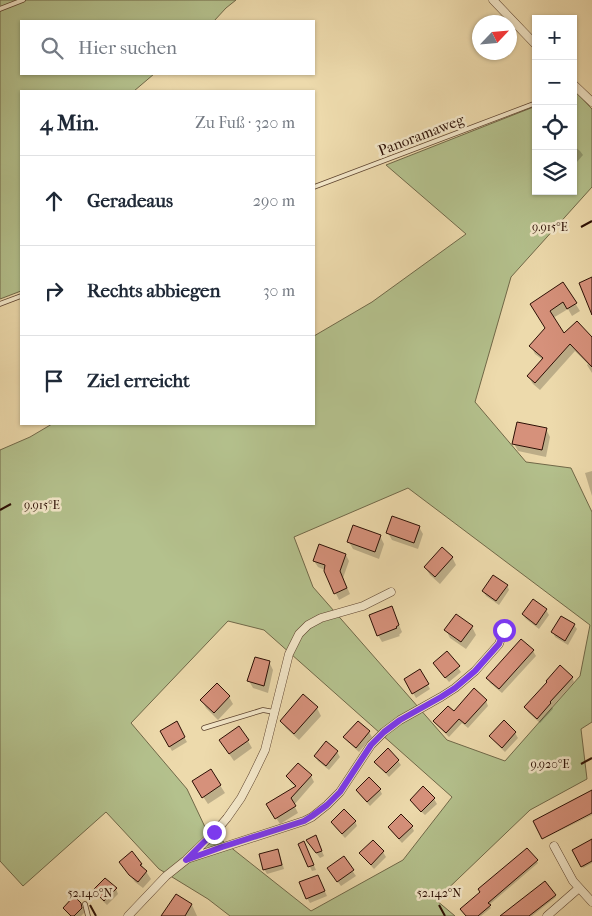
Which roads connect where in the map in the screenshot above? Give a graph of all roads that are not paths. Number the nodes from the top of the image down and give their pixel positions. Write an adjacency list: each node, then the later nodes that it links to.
1 (23, 0): 3 (lane)
2 (493, 0): 4 (street)
3 (0, 9)
4 (532, 41)
5 (577, 88): 6 (street)
6 (592, 102)
7 (532, 104): 8 (lane, Panoramaweg)
8 (315, 187)
9 (20, 296): 10 (lane)
10 (0, 304)
11 (391, 592): 13 (street)
12 (504, 630): 16 (street)
13 (274, 712): 14 (lane); 16 (street)
14 (204, 728)
15 (554, 846): 17 (street)
16 (186, 860): 21 (street)
17 (579, 888): 18 (street); 22 (street)
18 (592, 902)
19 (85, 904): 20 (lane)
20 (88, 916)
21 (128, 916)
22 (547, 916)

